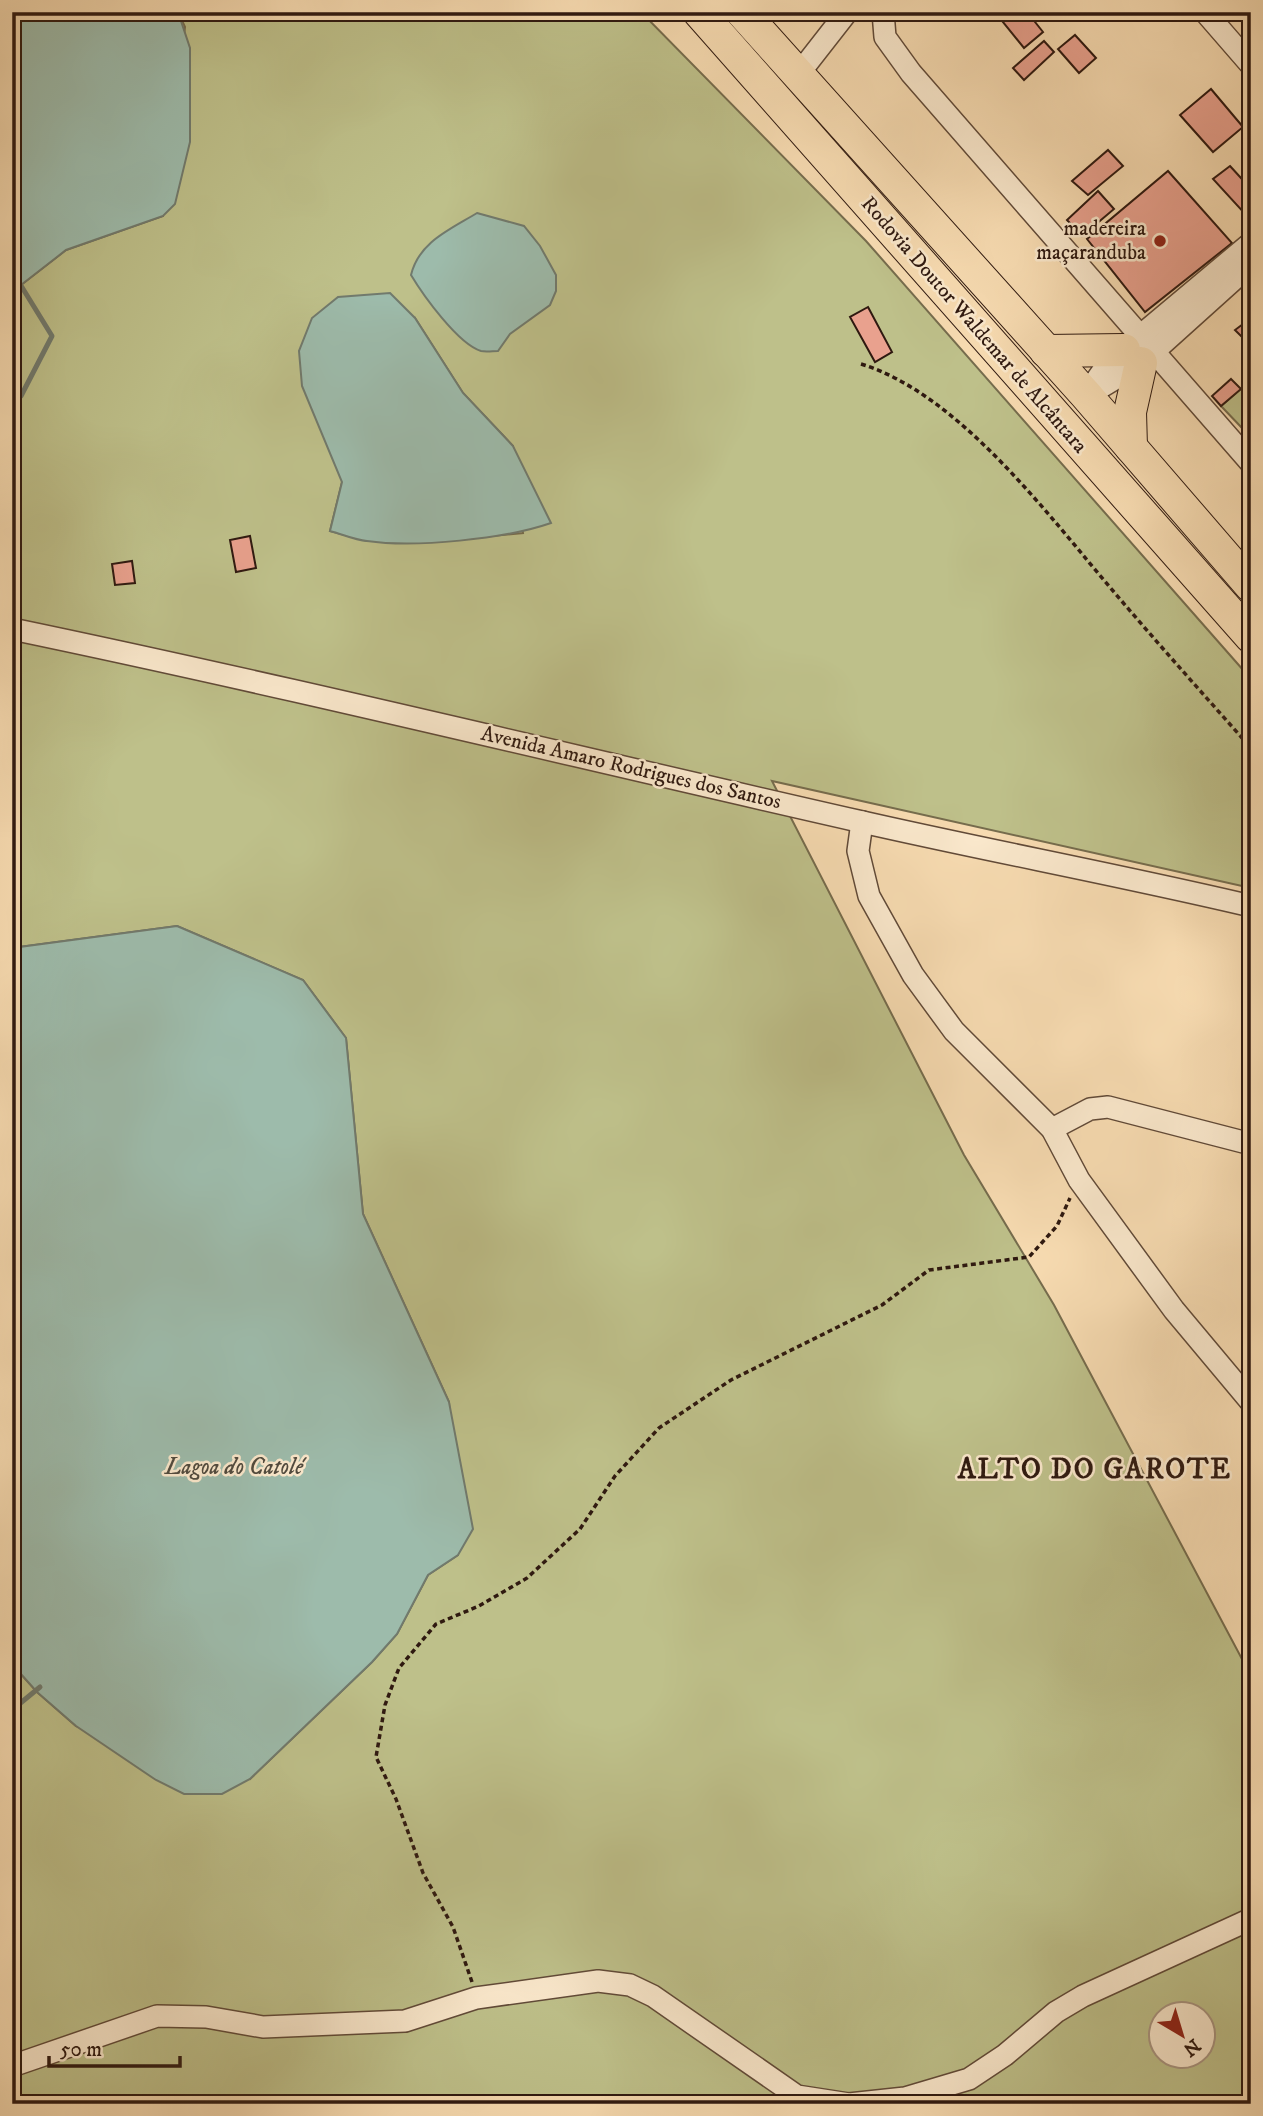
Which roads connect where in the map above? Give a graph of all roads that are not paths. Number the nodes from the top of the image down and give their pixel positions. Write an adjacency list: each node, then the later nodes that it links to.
1 (699, 12): 17 (highway, Rodovia Doutor Waldemar de Alcântara)
2 (743, 12): 7 (highway, Rodovia Doutor Waldemar de Alcântara)
3 (846, 12): 7 (street)
4 (883, 12): 11 (street)
5 (1205, 12): 6 (street)
6 (1251, 65)
7 (797, 76): 10 (highway, Rodovia Doutor Waldemar de Alcântara)
8 (1251, 243): 11 (street)
9 (1251, 264): 11 (street)
10 (1046, 351): 11 (highway); 12 (highway, Rodovia Doutor Waldemar de Alcântara)
11 (1139, 351): 12 (street); 13 (highway); 14 (street)
12 (1086, 396): 13 (highway, Rodovia Doutor Waldemar de Alcântara)
13 (1131, 447): 15 (highway, Rodovia Doutor Waldemar de Alcântara)
14 (1251, 463)
15 (1251, 586)
16 (12, 629): 18 (street, Avenida Amaro Rodrigues dos Santos)
17 (1251, 637)
18 (862, 822): 19 (street, Avenida Amaro Rodrigues dos Santos); 20 (street)
19 (1251, 905)
20 (1052, 1129): 21 (street); 22 (street)
21 (1251, 1144)
22 (1251, 1402)
23 (1251, 1919): 24 (street)
24 (12, 2066)

